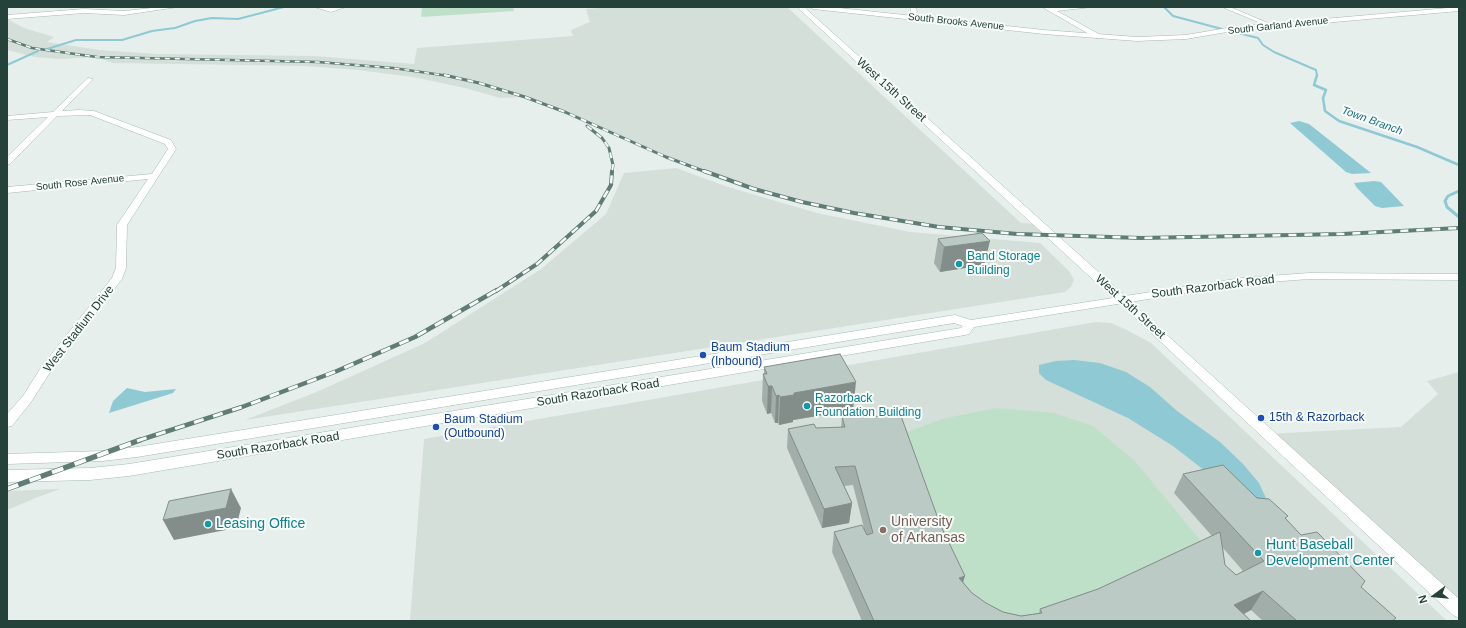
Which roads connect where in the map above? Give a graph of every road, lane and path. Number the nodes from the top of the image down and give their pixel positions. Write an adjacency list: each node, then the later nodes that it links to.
1 (166, 7): 13 (street)
2 (175, 7): 14 (street)
3 (318, 7): 4 (street)
4 (343, 7)
5 (800, 7): 25 (main road, West 15th Street)
6 (813, 7): 15 (main road, South Brooks Avenue)
7 (913, 7): 15 (street)
8 (1045, 7): 12 (street)
9 (1089, 7): 12 (street)
10 (1225, 7): 16 (street)
11 (1459, 9): 16 (main road, South Garland Avenue)
12 (1051, 10): 17 (street)
13 (7, 12)
14 (7, 16)
15 (910, 17): 17 (main road, South Brooks Avenue)
16 (1272, 26): 17 (main road, South Garland Avenue)
17 (1098, 37)
18 (90, 80): 19 (street)
19 (56, 114): 20 (street); 21 (street); 22 (street, West Stadium Drive)
20 (7, 118)
21 (7, 162)
22 (154, 176): 23 (street, South Rose Avenue); 27 (street, West Stadium Drive)
23 (7, 190)
24 (1459, 277): 25 (main road, South Razorback Road)
25 (1122, 300): 26 (main road, South Razorback Road); 30 (main road, West 15th Street)
26 (970, 324): 28 (main road, South Razorback Road); 29 (main road, South Razorback Road)
27 (7, 424)
28 (7, 459)
29 (7, 476)
30 (1459, 610)

